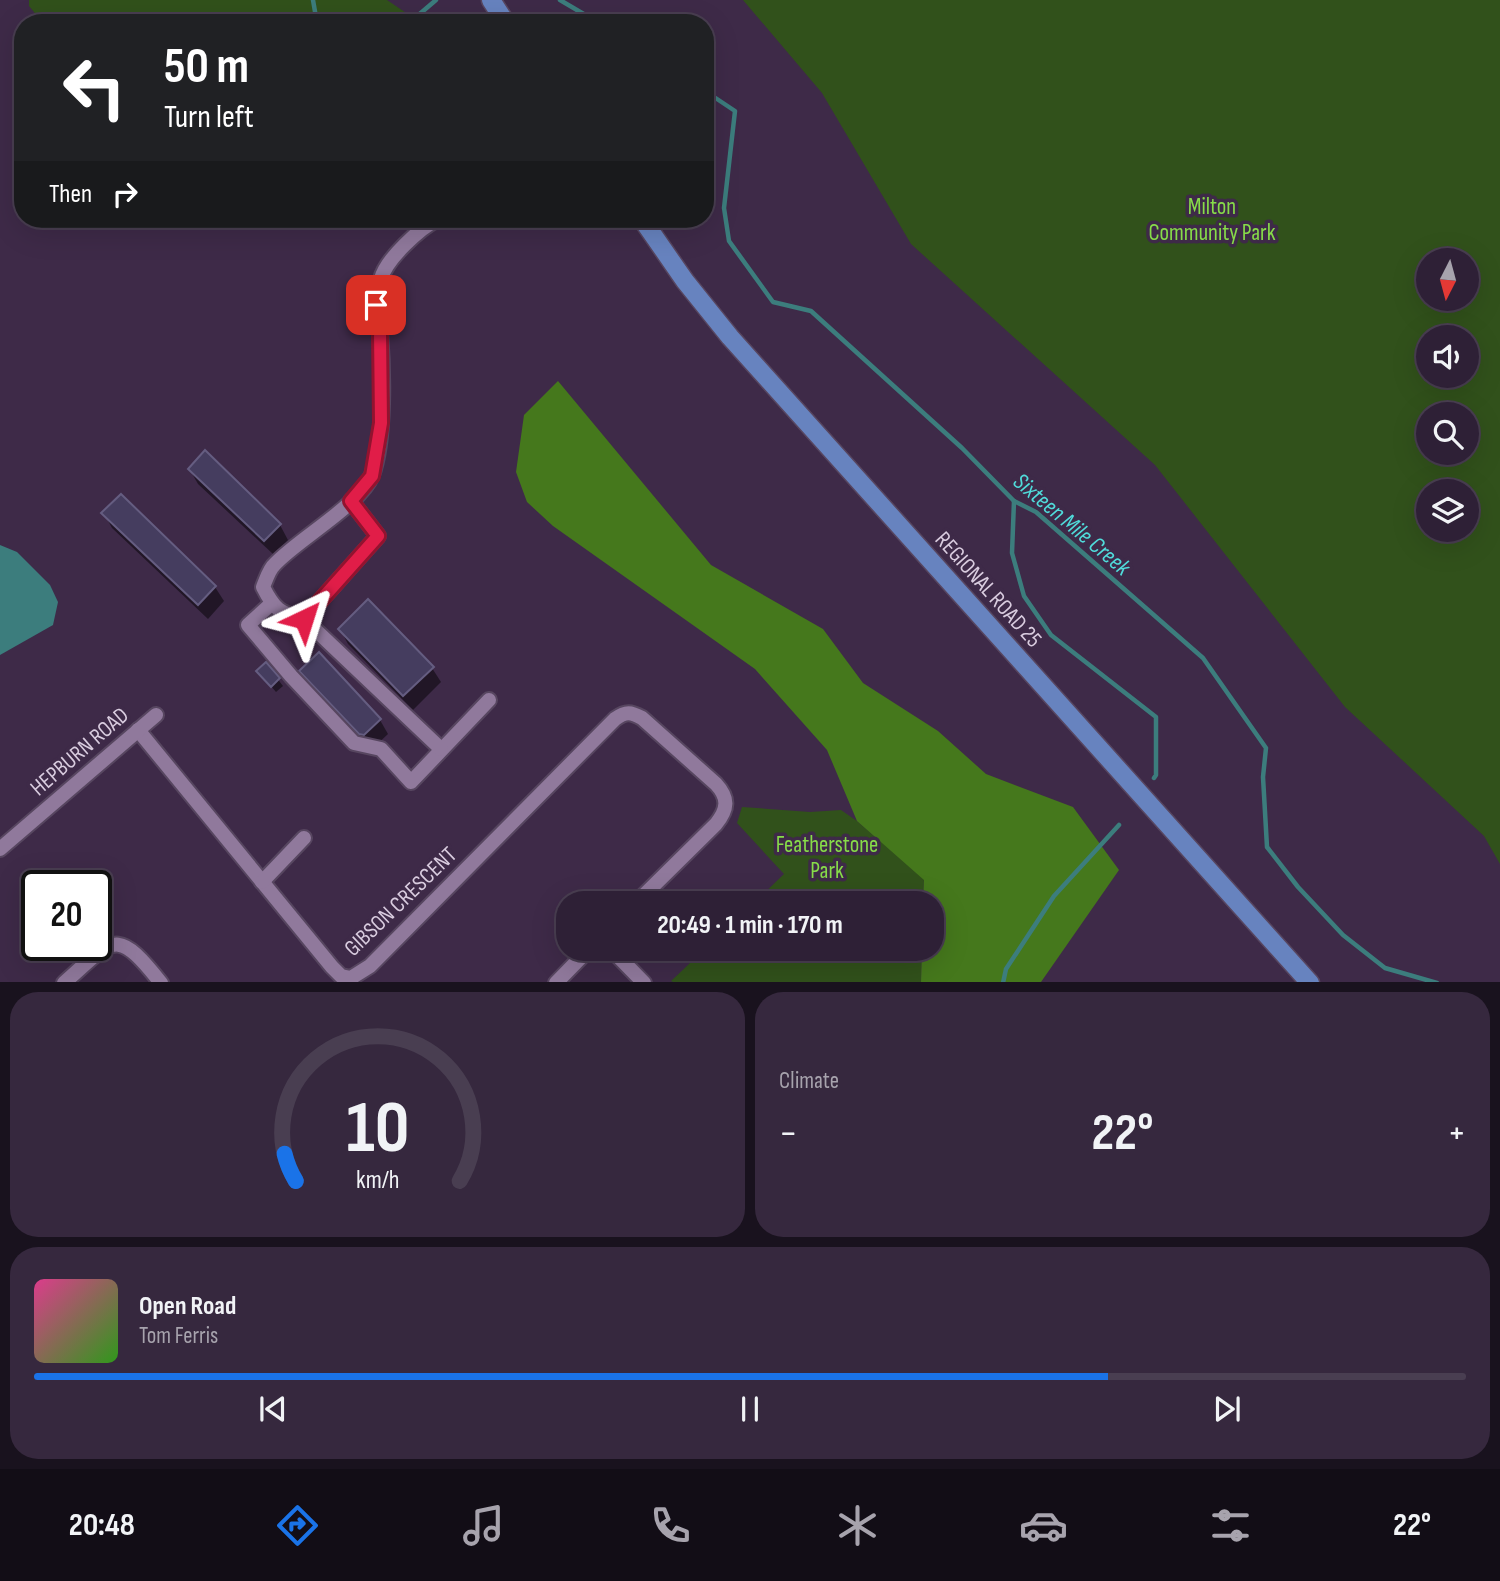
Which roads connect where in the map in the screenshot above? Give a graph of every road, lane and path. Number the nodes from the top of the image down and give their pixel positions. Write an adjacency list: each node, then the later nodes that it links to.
1 (424, 228): 3 (street)
2 (648, 228): 20 (main road, REGIONAL ROAD 25)
3 (351, 501): 4 (street); 5 (street)
4 (271, 604): 5 (street); 9 (street)
5 (304, 619): 9 (street)
6 (489, 700): 9 (street)
7 (156, 715): 8 (street, HEPBURN ROAD)
8 (138, 730): 11 (street, HEPBURN ROAD); 12 (street, GIBSON CRESCENT)
9 (441, 749)
10 (304, 838): 12 (street)
11 (0, 849)
12 (262, 882): 13 (street, GIBSON CRESCENT)
13 (648, 891)
14 (577, 961): 18 (street)
15 (623, 961): 19 (street)
16 (64, 982): 17 (street)
17 (161, 982)
18 (556, 982)
19 (644, 982)
20 (1310, 982)

